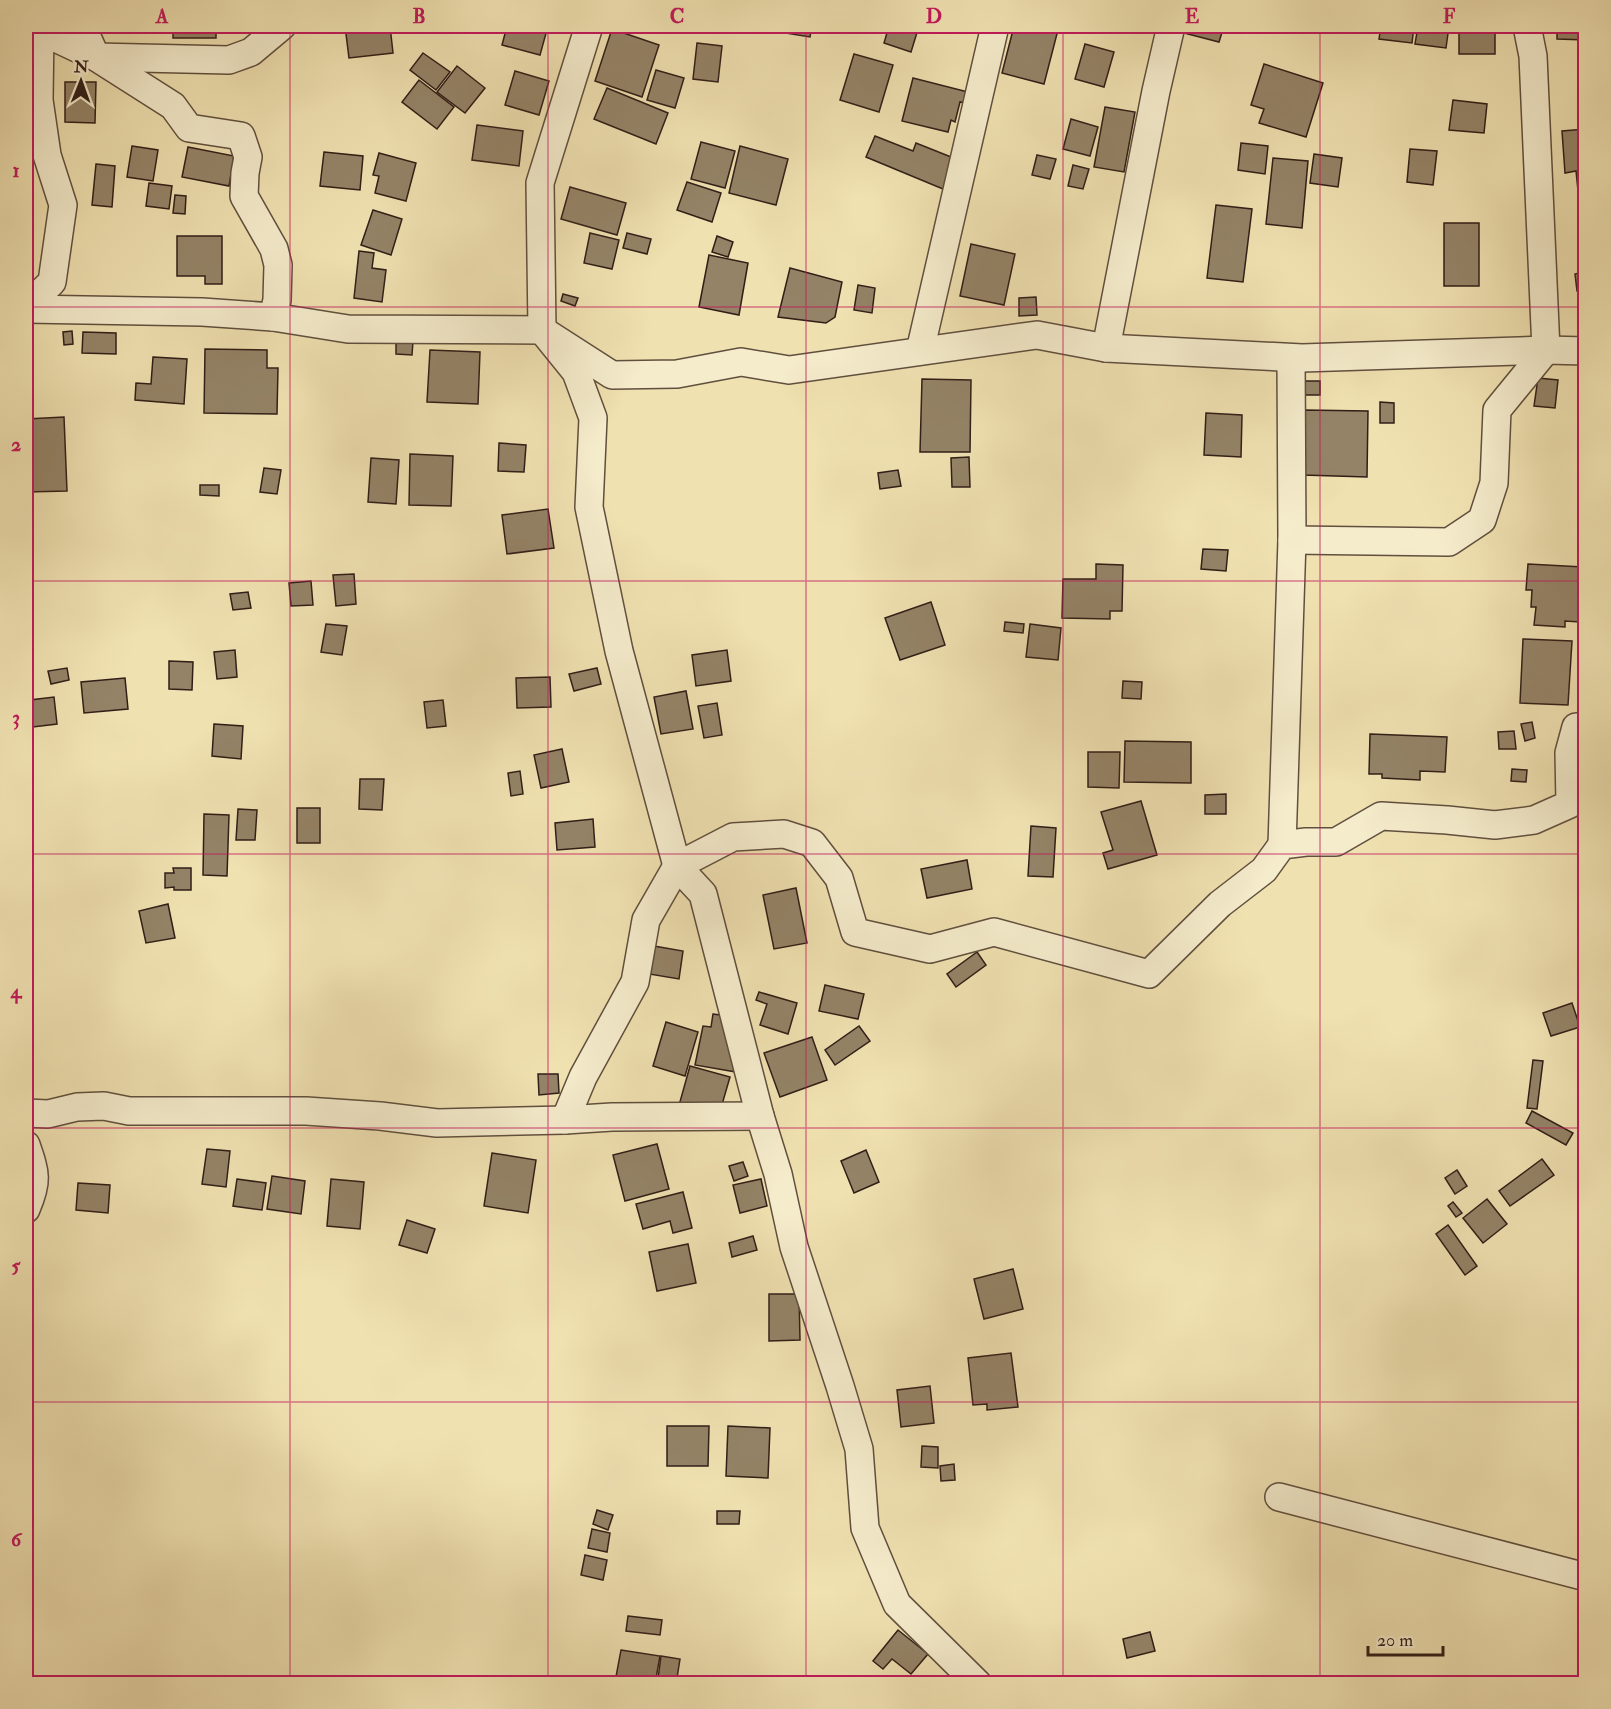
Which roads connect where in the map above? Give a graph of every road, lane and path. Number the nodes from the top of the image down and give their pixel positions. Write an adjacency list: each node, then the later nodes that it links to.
1 (82, 26): 8 (street)
2 (282, 26): 8 (street)
3 (589, 26): 11 (street)
4 (995, 26): 14 (street)
5 (1171, 26): 12 (street)
6 (1527, 26): 13 (street)
7 (35, 28): 8 (street); 9 (street)
8 (96, 57): 10 (street)
9 (26, 308): 10 (street)
10 (273, 317): 11 (street)
11 (542, 330): 14 (street); 20 (street)
12 (1106, 348): 14 (street); 16 (street)
13 (1546, 350): 15 (street); 16 (street); 17 (street)
14 (920, 351)
15 (1586, 351)
16 (1291, 358): 17 (street)
17 (1292, 540): 19 (street)
18 (1586, 727): 19 (street)
19 (1282, 845): 20 (street)
20 (677, 866): 22 (street); 23 (street)
21 (26, 1113): 23 (street)
22 (760, 1116): 23 (street); 28 (street)
23 (565, 1120)
24 (26, 1145): 25 (street)
25 (26, 1209)
26 (1279, 1497): 27 (street)
27 (1586, 1577)
28 (978, 1683)

